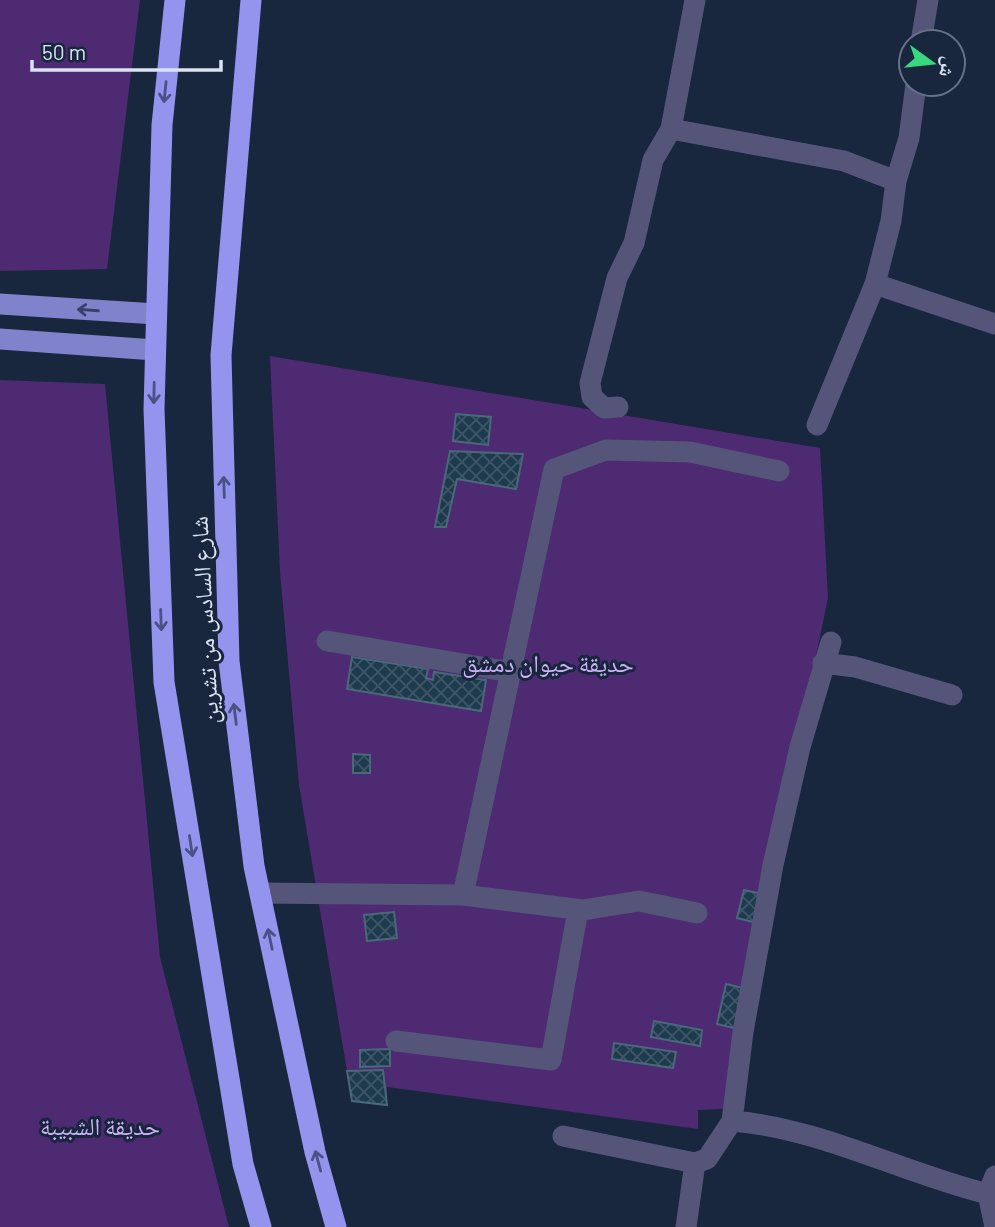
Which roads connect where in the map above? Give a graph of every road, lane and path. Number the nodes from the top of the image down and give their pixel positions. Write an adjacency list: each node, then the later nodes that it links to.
1 (175, 0): 11 (highway, شارع السادس من تشرين, one-way to 11)
2 (251, 0): 23 (highway, شارع السادس من تشرين, one-way to 2)
3 (695, 0): 7 (street)
4 (928, 0): 5 (street)
5 (923, 28)
6 (914, 98): 8 (street)
7 (671, 129): 8 (street); 15 (street)
8 (896, 181): 9 (street)
9 (875, 284): 12 (street); 16 (street)
10 (0, 304): 11 (main road, one-way to 10)
11 (156, 314): 14 (highway, شارع السادس من تشرين)
12 (995, 324)
13 (0, 339): 14 (main road)
14 (155, 350): 32 (highway, شارع السادس من تشرين, one-way to 32)
15 (618, 407)
16 (817, 425)
17 (779, 471): 21 (street)
18 (327, 641): 21 (street)
19 (831, 642): 20 (street)
20 (823, 663): 22 (street); 28 (street)
21 (511, 672): 24 (street)
22 (952, 695)
23 (260, 893): 24 (street); 33 (highway, شارع السادس من تشرين, one-way to 23)
24 (463, 895): 25 (street)
25 (578, 910): 26 (street); 27 (street)
26 (697, 913)
27 (396, 1041)
28 (732, 1121): 30 (street); 31 (street)
29 (563, 1136): 30 (street)
30 (695, 1163): 34 (street)
31 (992, 1185): 35 (street)
32 (261, 1227)
33 (336, 1227)
34 (686, 1227)
35 (995, 1227)

